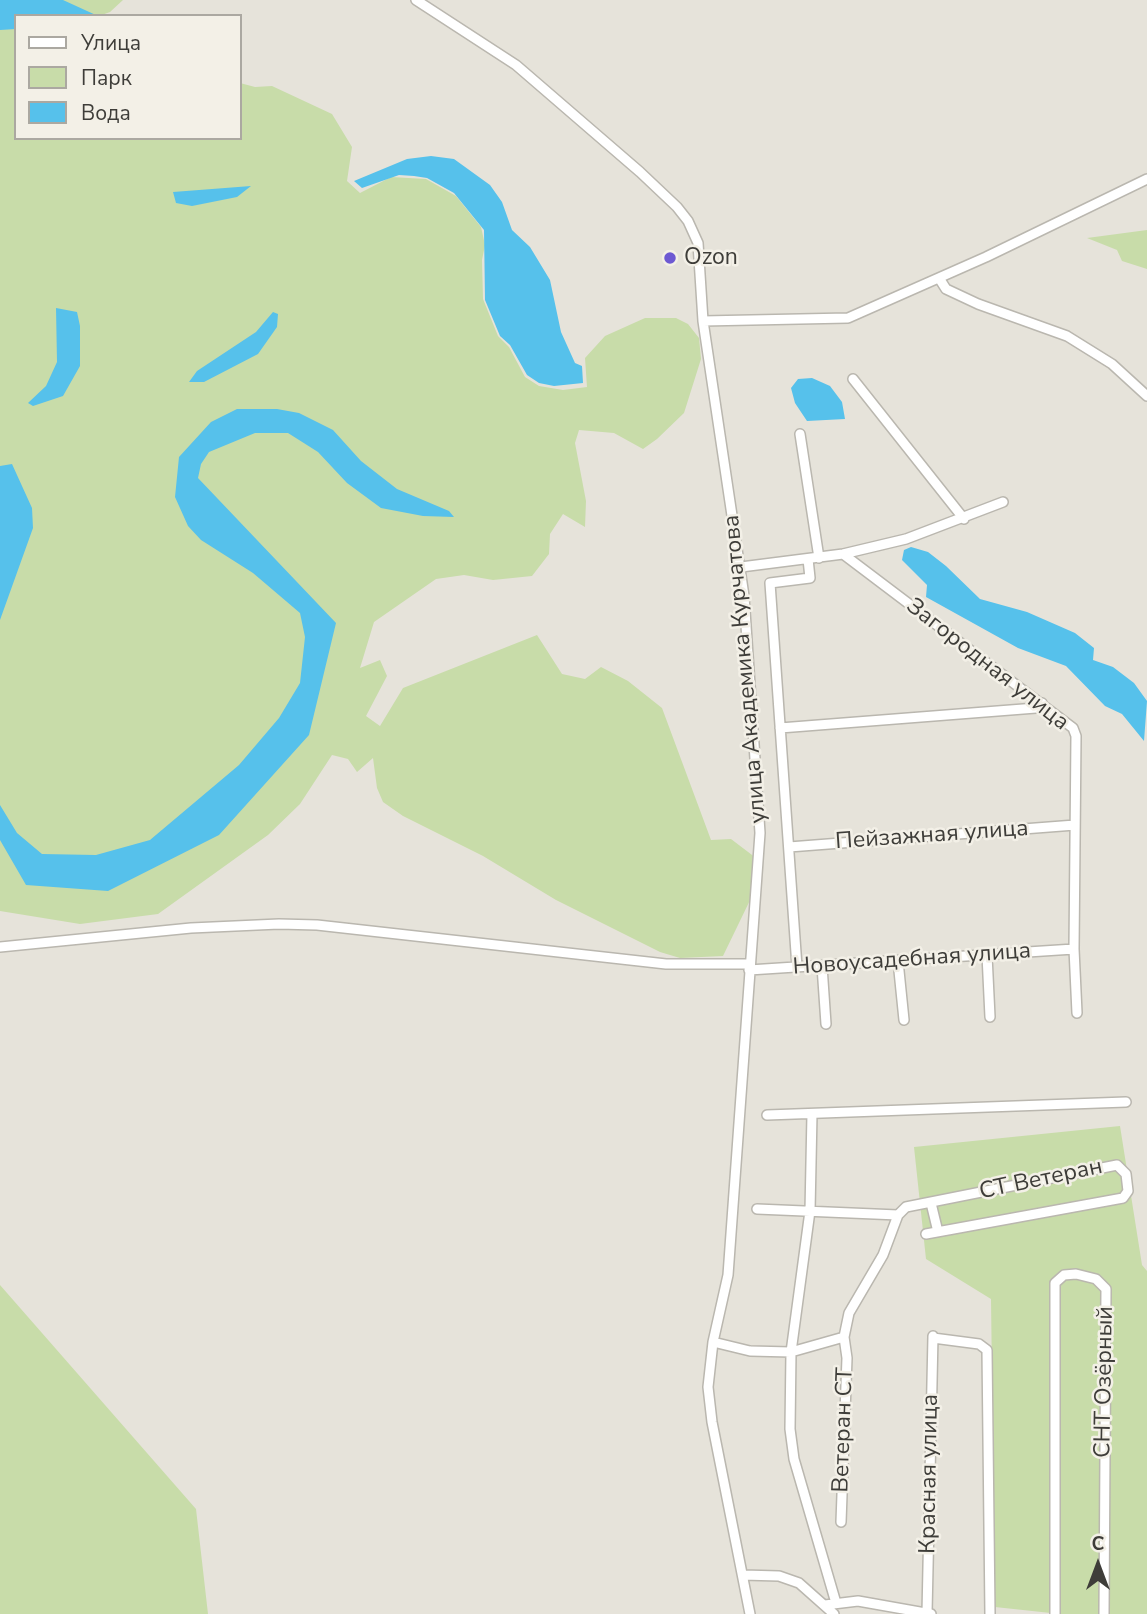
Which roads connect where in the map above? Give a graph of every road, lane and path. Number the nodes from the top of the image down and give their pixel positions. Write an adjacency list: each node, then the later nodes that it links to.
1 (416, 0): 4 (street, улица Академика Курчатова)
2 (1147, 179): 3 (street)
3 (939, 278): 4 (street); 6 (street)
4 (703, 321): 13 (street, улица Академика Курчатова)
5 (853, 379): 9 (street)
6 (1147, 396)
7 (800, 434): 11 (street)
8 (1003, 502): 9 (street)
9 (964, 519): 10 (street)
10 (843, 554): 11 (street); 14 (street, Загородная улица)
11 (819, 558): 12 (street)
12 (808, 559): 13 (street); 15 (street)
13 (741, 567): 23 (street, улица Академика Курчатова)
14 (1042, 703): 15 (street); 16 (street, Загородная улица)
15 (780, 728): 17 (street)
16 (1075, 825): 17 (street, Пейзажная улица); 19 (street, Загородная улица)
17 (789, 847): 24 (street)
18 (0, 947): 23 (street, Новоусадебная улица)
19 (1074, 949): 20 (street, Новоусадебная улица); 25 (street, Загородная улица)
20 (987, 955): 21 (street, Новоусадебная улица); 26 (street)
21 (898, 961): 22 (street, Новоусадебная улица); 27 (street)
22 (822, 966): 24 (street, Новоусадебная улица); 28 (street)
23 (749, 967): 24 (street, Новоусадебная улица); 39 (street, улица Академика Курчатова)
24 (797, 967)
25 (1077, 1013)
26 (990, 1017)
27 (904, 1020)
28 (826, 1024)
29 (1126, 1102): 30 (street)
30 (812, 1114): 31 (street); 34 (street)
31 (767, 1115)
32 (931, 1203): 35 (street, СТ Ветеран); 36 (street); 36 (street, СТ Ветеран)
33 (757, 1209): 34 (street)
34 (810, 1212): 35 (street); 40 (street)
35 (898, 1215): 38 (street, Ветеран СТ)
36 (939, 1232): 37 (street, СТ Ветеран)
37 (926, 1234)
38 (844, 1337): 40 (street, Ветеран СТ); 41 (street, Ветеран СТ)
39 (713, 1342): 40 (street, Ветеран СТ); 42 (street, улица Академика Курчатова)
40 (791, 1352): 43 (street)
41 (841, 1522)
42 (743, 1576): 44 (street); 45 (street, улица Академика Курчатова)
43 (836, 1603): 44 (street); 47 (street)
44 (825, 1605): 46 (street)
45 (750, 1614)
46 (834, 1614)
47 (930, 1614): 48 (street, Красная улица)
48 (990, 1614)
49 (1055, 1614): 50 (street, СНТ Озёрный)
50 (1104, 1614)

